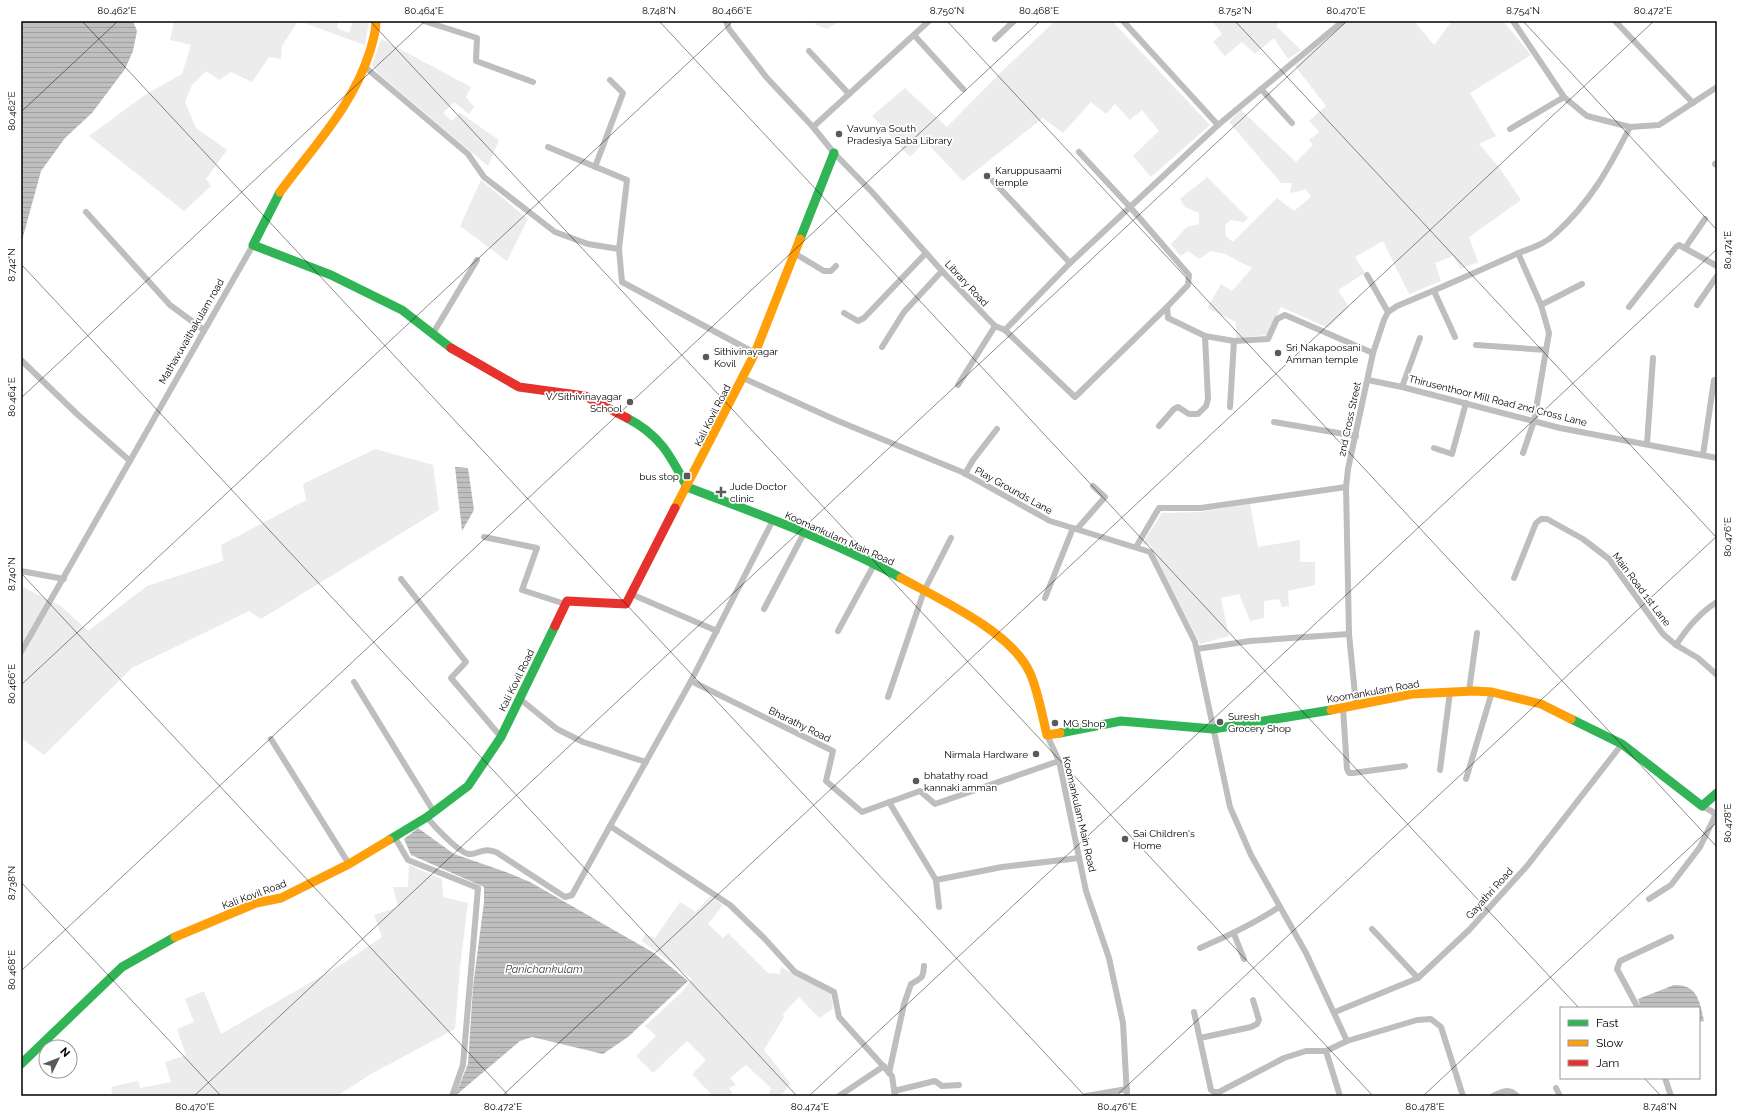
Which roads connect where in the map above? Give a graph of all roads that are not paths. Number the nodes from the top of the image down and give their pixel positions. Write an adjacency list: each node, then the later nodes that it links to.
1 (376, 21): 13 (street, Mathavuvaithakulam road)
2 (424, 21): 15 (street)
3 (726, 21): 24 (street, Library Road)
4 (929, 21): 10 (street)
5 (1014, 21): 11 (street)
6 (1123, 21): 23 (street)
7 (1343, 21): 18 (street)
8 (1513, 21): 20 (street)
9 (1615, 21): 21 (street)
10 (914, 35): 17 (street); 19 (street)
11 (995, 38)
12 (809, 51): 19 (street)
13 (365, 67): 35 (street, Mathavuvaithakulam road); 37 (street)
14 (610, 80): 30 (street)
15 (533, 82)
16 (1717, 88): 21 (street)
17 (964, 89)
18 (1261, 89): 22 (street); 23 (street)
19 (849, 94): 24 (street)
20 (1564, 97): 25 (street); 26 (street)
21 (1693, 103): 25 (street)
22 (1292, 123)
23 (1218, 125): 32 (street)
24 (814, 127): 29 (street, Library Road)
25 (1630, 127): 40 (street)
26 (1510, 129)
27 (548, 147): 30 (street)
28 (1079, 152): 32 (street)
29 (834, 153): 38 (street, Kali Kovil Road); 39 (street, Library Road)
30 (595, 167): 37 (street)
31 (993, 181): 42 (street)
32 (1130, 208): 42 (street); 52 (street)
33 (86, 212): 57 (street)
34 (1705, 219): 36 (street)
35 (253, 245): 57 (street, Mathavuvaithakulam road); 59 (street)
36 (1685, 248): 44 (street); 53 (street)
37 (619, 249): 67 (street)
38 (794, 253): 43 (street); 67 (street, Kali Kovil Road)
39 (926, 253): 45 (street, Library Road); 55 (street)
40 (1518, 253): 49 (street); 50 (street)
41 (477, 260): 59 (street)
42 (1070, 264): 58 (street)
43 (836, 266)
44 (1717, 266)
45 (942, 272): 56 (street, Library Road); 65 (street)
46 (1368, 275): 54 (street)
47 (1717, 276): 51 (street)
48 (1582, 284): 50 (street)
49 (1434, 291): 54 (street); 61 (street)
50 (1541, 305): 66 (street)
51 (1698, 305)
52 (1167, 307): 58 (street); 60 (street)
53 (1629, 307)
54 (1388, 312): 68 (street, 2nd Cross Street)
55 (844, 313)
56 (995, 326): 58 (street, Library Road); 74 (street)
57 (204, 330): 88 (street, Mathavuvaithakulam road)
58 (1005, 330)
59 (432, 335): 91 (street)
60 (1204, 336): 63 (street); 80 (street)
61 (1455, 337)
62 (1420, 338): 75 (street)
63 (1234, 341): 68 (street); 77 (street)
64 (1476, 345): 66 (street)
65 (882, 347)
66 (1546, 350): 78 (street)
67 (755, 353): 71 (street, Kali Kovil Road)
68 (1373, 353): 72 (street, 2nd Cross Street)
69 (1652, 358): 83 (street)
70 (21, 360): 88 (street)
71 (742, 378): 89 (street, Play Grounds Lane); 91 (street, Kali Kovil Road)
72 (1368, 380): 75 (street, Thirusenthoor Mill Road 2nd Cross Lane); 82 (street, 2nd Cross Street)
73 (1714, 380): 86 (street)
74 (958, 385)
75 (1402, 387): 76 (street, Thirusenthoor Mill Road 2nd Cross Lane)
76 (1466, 403): 78 (street, Thirusenthoor Mill Road 2nd Cross Lane); 84 (street)
77 (1230, 407)
78 (1534, 421): 83 (street, Thirusenthoor Mill Road 2nd Cross Lane); 85 (street)
79 (1274, 422): 82 (street)
80 (1159, 426)
81 (997, 429): 89 (street)
82 (1356, 436): 92 (street, 2nd Cross Street)
83 (1647, 444): 86 (street, Thirusenthoor Mill Road 2nd Cross Lane)
84 (1434, 448)
85 (1523, 453)
86 (1703, 455): 87 (street, Thirusenthoor Mill Road 2nd Cross Lane)
87 (1717, 458)
88 (130, 461): 102 (street, Mathavuvaithakulam road)
89 (965, 474): 94 (street, Play Grounds Lane)
90 (1093, 486): 94 (street)
91 (687, 487): 93 (street, Koomankulam Main Road); 105 (street, Kali Kovil Road)
92 (1346, 487): 98 (street); 113 (street, 2nd Cross Street)
93 (773, 520): 95 (street, Koomankulam Main Road); 110 (street)
94 (1075, 529): 98 (street, Play Grounds Lane); 106 (street)
95 (804, 533): 99 (street, Koomankulam Main Road); 109 (street)
96 (484, 537): 108 (street)
97 (951, 538): 104 (street)
98 (1136, 547): 115 (street, Play Grounds Lane)
99 (875, 563): 104 (street, Koomankulam Main Road); 111 (street)
100 (21, 570): 102 (street)
101 (1514, 578): 114 (street, Main Road 1st Lane)
102 (64, 579): 116 (street, Mathavuvaithakulam road)
103 (402, 579): 129 (street)
104 (924, 591): 123 (street); 128 (street, Koomankulam Main Road)
105 (631, 594): 108 (street, Kali Kovil Road); 110 (street)
106 (1044, 598)
107 (1717, 602): 114 (street)
108 (565, 604): 124 (street, Kali Kovil Road)
109 (764, 609)
110 (717, 631): 118 (street)
111 (838, 631)
112 (1476, 633): 120 (street)
113 (1350, 634): 115 (street); 125 (street, 2nd Cross Street)
114 (1676, 645): 117 (street, Main Road 1st Lane)
115 (1196, 649): 127 (street, Play Grounds Lane)
116 (21, 652)
117 (1717, 675)
118 (692, 681): 133 (street); 138 (street, Bharathy Road)
119 (354, 682): 140 (street)
120 (1469, 691): 121 (street, Koomankulam Road); 122 (street, Koomankulam Road)
121 (1450, 692): 125 (street, Koomankulam Road); 135 (street)
122 (1492, 692): 131 (street, Koomankulam Road); 136 (street)
123 (888, 696)
124 (520, 699): 129 (street, Kali Kovil Road); 133 (street)
125 (1356, 705): 126 (street, Koomankulam Road)
126 (1343, 708): 127 (street, Koomankulam Road); 134 (street)
127 (1213, 729): 128 (street, Koomankulam Road); 148 (street, Play Grounds Lane)
128 (1047, 735): 132 (street, Koomankulam Main Road)
129 (500, 737): 140 (street, Kali Kovil Road)
130 (271, 739): 144 (street)
131 (1622, 744): 139 (street, Koomankulam Road); 155 (street, Gayathri Road)
132 (1059, 761): 138 (street, Bharathy Road); 143 (street, Koomankulam Main Road)
133 (646, 762): 141 (street)
134 (1405, 766)
135 (1440, 770)
136 (1466, 779)
137 (1717, 793): 139 (street)
138 (889, 802): 145 (street)
139 (1702, 806): 146 (street)
140 (431, 814): 141 (street); 142 (street, Kali Kovil Road)
141 (610, 826): 164 (street)
142 (394, 836): 144 (street, Kali Kovil Road); 171 (street)
143 (1079, 858): 145 (street); 169 (street, Koomankulam Main Road)
144 (349, 864): 163 (street, Kali Kovil Road)
145 (936, 880): 147 (street)
146 (1649, 900)
147 (939, 907)
148 (1279, 907): 150 (street); 159 (street, Play Grounds Lane)
149 (1372, 929): 155 (street)
150 (1234, 934): 152 (street); 153 (street)
151 (1671, 937): 157 (street)
152 (1200, 948)
153 (1244, 959)
154 (924, 966): 165 (street)
155 (1418, 978): 159 (street, Gayathri Road)
156 (1253, 1000): 160 (street)
157 (1637, 1007)
158 (1194, 1012): 160 (street)
159 (1335, 1012): 161 (street, Play Grounds Lane)
160 (1200, 1038): 162 (street)
161 (1347, 1041): 162 (street); 176 (street)
162 (1326, 1051): 175 (street)
163 (21, 1064)
164 (884, 1066): 165 (street); 172 (street)
165 (889, 1073): 170 (street)
166 (1665, 1079): 180 (street)
167 (958, 1085): 170 (street)
168 (1556, 1088): 179 (street)
169 (1126, 1089): 173 (street); 174 (street, Koomankulam Main Road)
170 (895, 1094)
171 (452, 1096)
172 (839, 1096)
173 (1086, 1096)
174 (1127, 1096)
175 (1340, 1096)
176 (1463, 1096)
177 (1492, 1096): 178 (street)
178 (1517, 1096)
179 (1560, 1096)
180 (1671, 1096)

